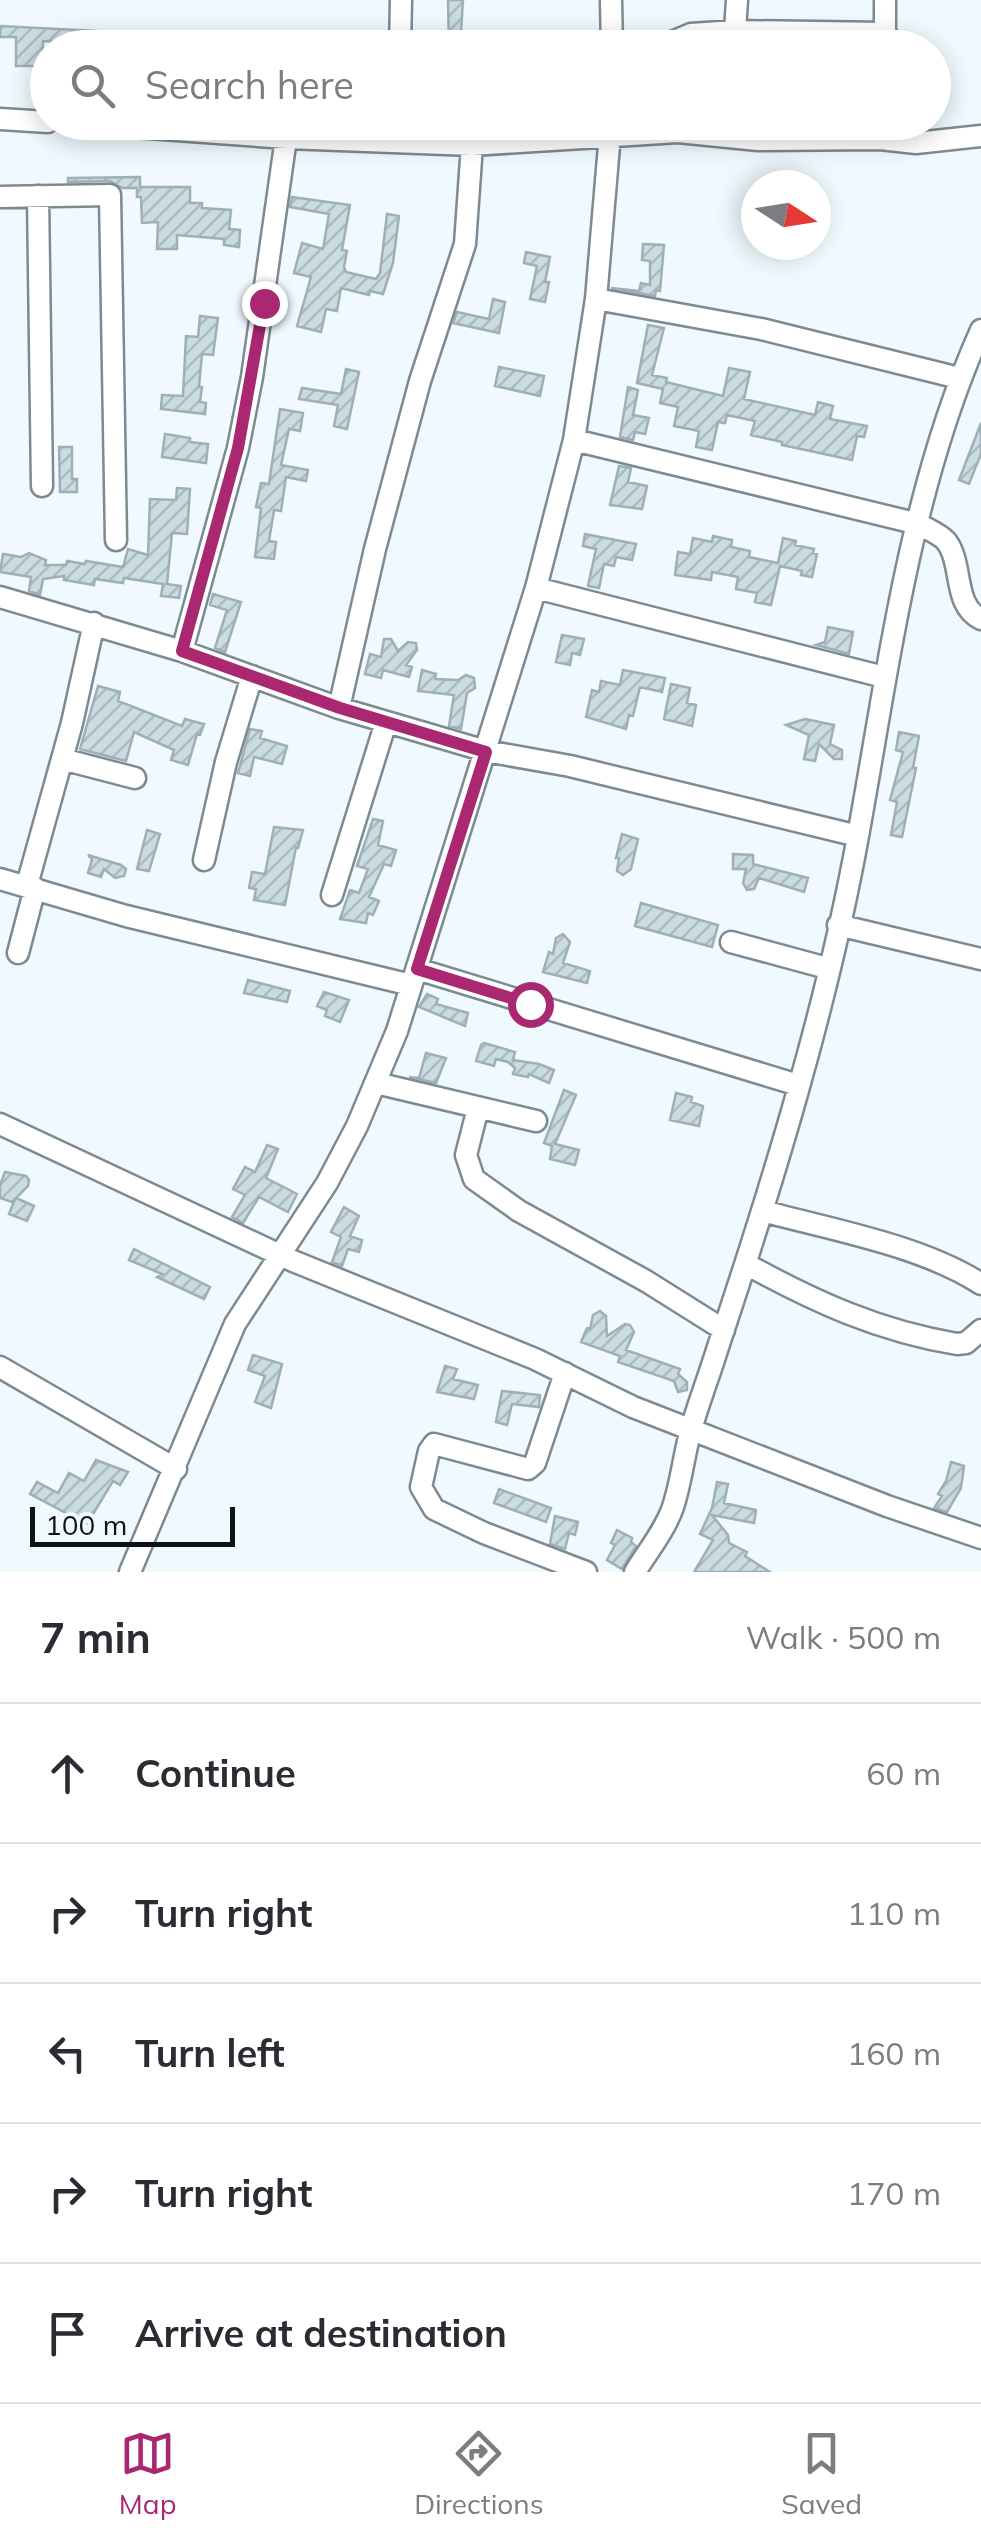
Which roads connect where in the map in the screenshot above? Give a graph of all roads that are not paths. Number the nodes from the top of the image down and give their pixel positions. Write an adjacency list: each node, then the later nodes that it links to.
1 (401, 0): 5 (street)
2 (612, 0): 6 (street)
3 (737, 0): 7 (street)
4 (885, 0): 8 (street)
5 (400, 30)
6 (612, 30)
7 (734, 30)
8 (886, 30)
9 (0, 119): 10 (street)
10 (30, 121)
11 (981, 136): 12 (street)
12 (951, 139)
13 (286, 140): 33 (street)
14 (441, 140): 19 (street)
15 (522, 140): 19 (street)
16 (610, 140): 22 (street)
17 (909, 140): 18 (street)
18 (938, 140)
19 (472, 145): 36 (street)
20 (38, 196): 21 (street); 26 (street); 28 (street)
21 (0, 197)
22 (596, 299): 24 (street); 25 (street)
23 (981, 330): 24 (street)
24 (959, 378): 27 (street)
25 (574, 440): 27 (street); 29 (street)
26 (42, 486)
27 (919, 524): 31 (street); 35 (street)
28 (116, 540)
29 (536, 588): 35 (street); 38 (street)
30 (0, 597): 32 (street)
31 (981, 620)
32 (94, 623): 33 (street); 39 (street)
33 (182, 651): 34 (street)
34 (252, 676): 36 (street); 42 (street)
35 (884, 677): 41 (street)
36 (340, 708): 37 (street)
37 (386, 722): 38 (street); 45 (street)
38 (486, 752): 41 (street); 51 (street)
39 (62, 759): 40 (street); 44 (street)
40 (135, 778)
41 (858, 836): 46 (street)
42 (204, 860)
43 (0, 879): 44 (street)
44 (31, 886): 48 (street); 51 (street)
45 (332, 895)
46 (838, 925): 49 (street); 50 (street)
47 (731, 942): 50 (street)
48 (18, 954)
49 (981, 960)
50 (827, 968): 53 (street)
51 (414, 977): 52 (street); 53 (street)
52 (376, 1083): 54 (street); 58 (street)
53 (798, 1086): 57 (street)
54 (478, 1108): 55 (street); 61 (street)
55 (536, 1121)
56 (0, 1124): 58 (street)
57 (762, 1211): 59 (street); 60 (street)
58 (281, 1255): 64 (street); 66 (street)
59 (746, 1264): 61 (street); 62 (street)
60 (981, 1284)
61 (724, 1330): 65 (street)
62 (981, 1330)
63 (0, 1368): 66 (street)
64 (565, 1374): 65 (street); 69 (street)
65 (692, 1427): 67 (street); 70 (street)
66 (176, 1469): 68 (street)
67 (981, 1538)
68 (130, 1572)
69 (586, 1572)
70 (635, 1572)

